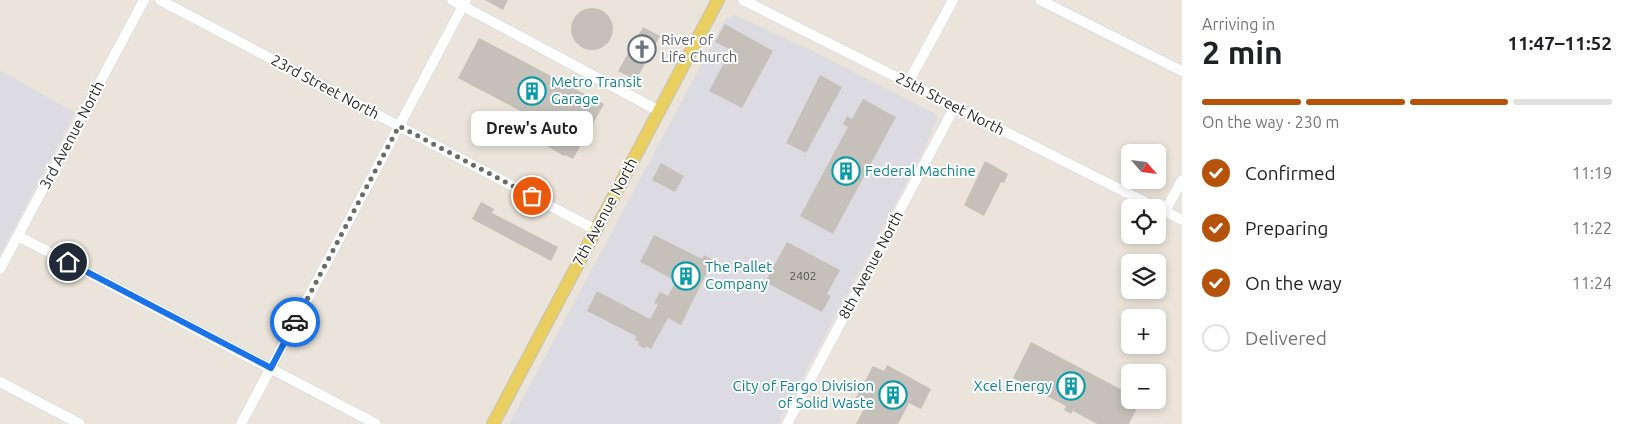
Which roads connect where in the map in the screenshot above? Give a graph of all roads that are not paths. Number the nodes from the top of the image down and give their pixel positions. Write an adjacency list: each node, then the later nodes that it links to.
1 (144, 0): 20 (street, 3rd Avenue North)
2 (160, 0): 13 (street, 23rd Street North)
3 (452, 0): 8 (street)
4 (718, 0): 12 (main road, 7th Avenue North)
5 (743, 0): 10 (street, 25th Street North)
6 (953, 0): 10 (street)
7 (1040, 0): 9 (street)
8 (465, 3): 12 (street); 13 (street)
9 (1182, 71)
10 (908, 83): 11 (street, 25th Street North)
11 (955, 106): 15 (street, 25th Street North); 28 (street, 8th Avenue North)
12 (659, 111): 19 (main road, 7th Avenue North)
13 (399, 126): 19 (street, 23rd Street North); 22 (street)
14 (1182, 180): 16 (street)
15 (1140, 199)
16 (1166, 201)
17 (1166, 212): 18 (street, 25th Street North)
18 (1182, 220)
19 (596, 230): 27 (main road, 7th Avenue North)
20 (18, 236): 21 (street, 3rd Avenue North); 22 (street)
21 (0, 269)
22 (271, 368): 25 (street); 26 (street)
23 (0, 382): 24 (street)
24 (80, 424)
25 (241, 424)
26 (376, 424)
27 (493, 424)
28 (787, 424)

